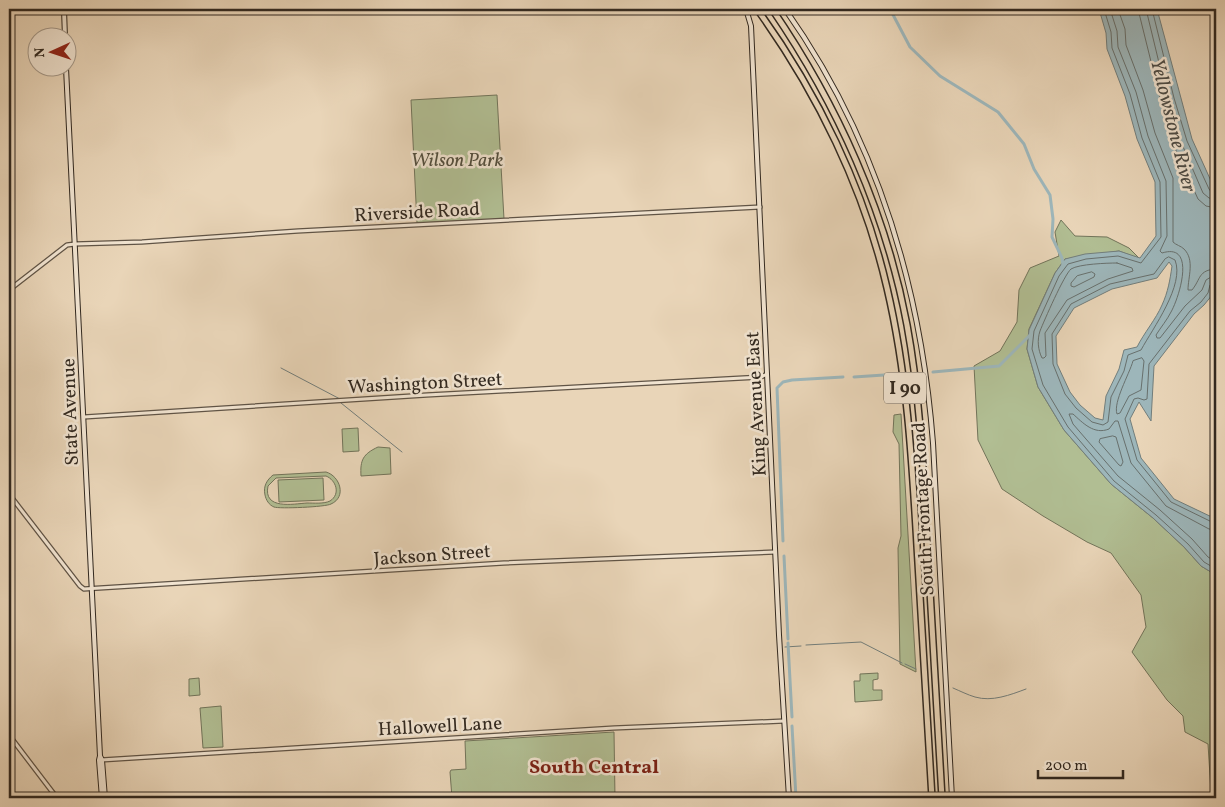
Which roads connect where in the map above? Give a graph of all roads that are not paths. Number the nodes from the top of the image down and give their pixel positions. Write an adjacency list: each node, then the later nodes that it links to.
1 (64, 9): 6 (main road)
2 (746, 9): 8 (main road, King Avenue East)
3 (757, 9): 22 (highway, I 90)
4 (772, 9): 23 (highway, I 90)
5 (785, 9): 24 (main road, South Frontage Road)
6 (65, 28)
7 (67, 78): 9 (main road, State Avenue)
8 (760, 207): 9 (street, Riverside Road); 11 (main road, King Avenue East)
9 (75, 244): 10 (street); 12 (main road, State Avenue)
10 (9, 290)
11 (767, 374): 12 (street, Washington Street); 14 (main road, King Avenue East)
12 (84, 417): 15 (main road, State Avenue)
13 (9, 494): 15 (street)
14 (775, 552): 15 (street, Jackson Street); 16 (main road, King Avenue East)
15 (91, 588): 18 (main road, State Avenue)
16 (784, 721): 18 (street, Hallowell Lane); 21 (main road, King Avenue East)
17 (9, 735): 19 (street)
18 (100, 759): 20 (main road, State Avenue)
19 (57, 798)
20 (104, 798)
21 (789, 798)
22 (932, 798)
23 (942, 798)
24 (952, 798)

